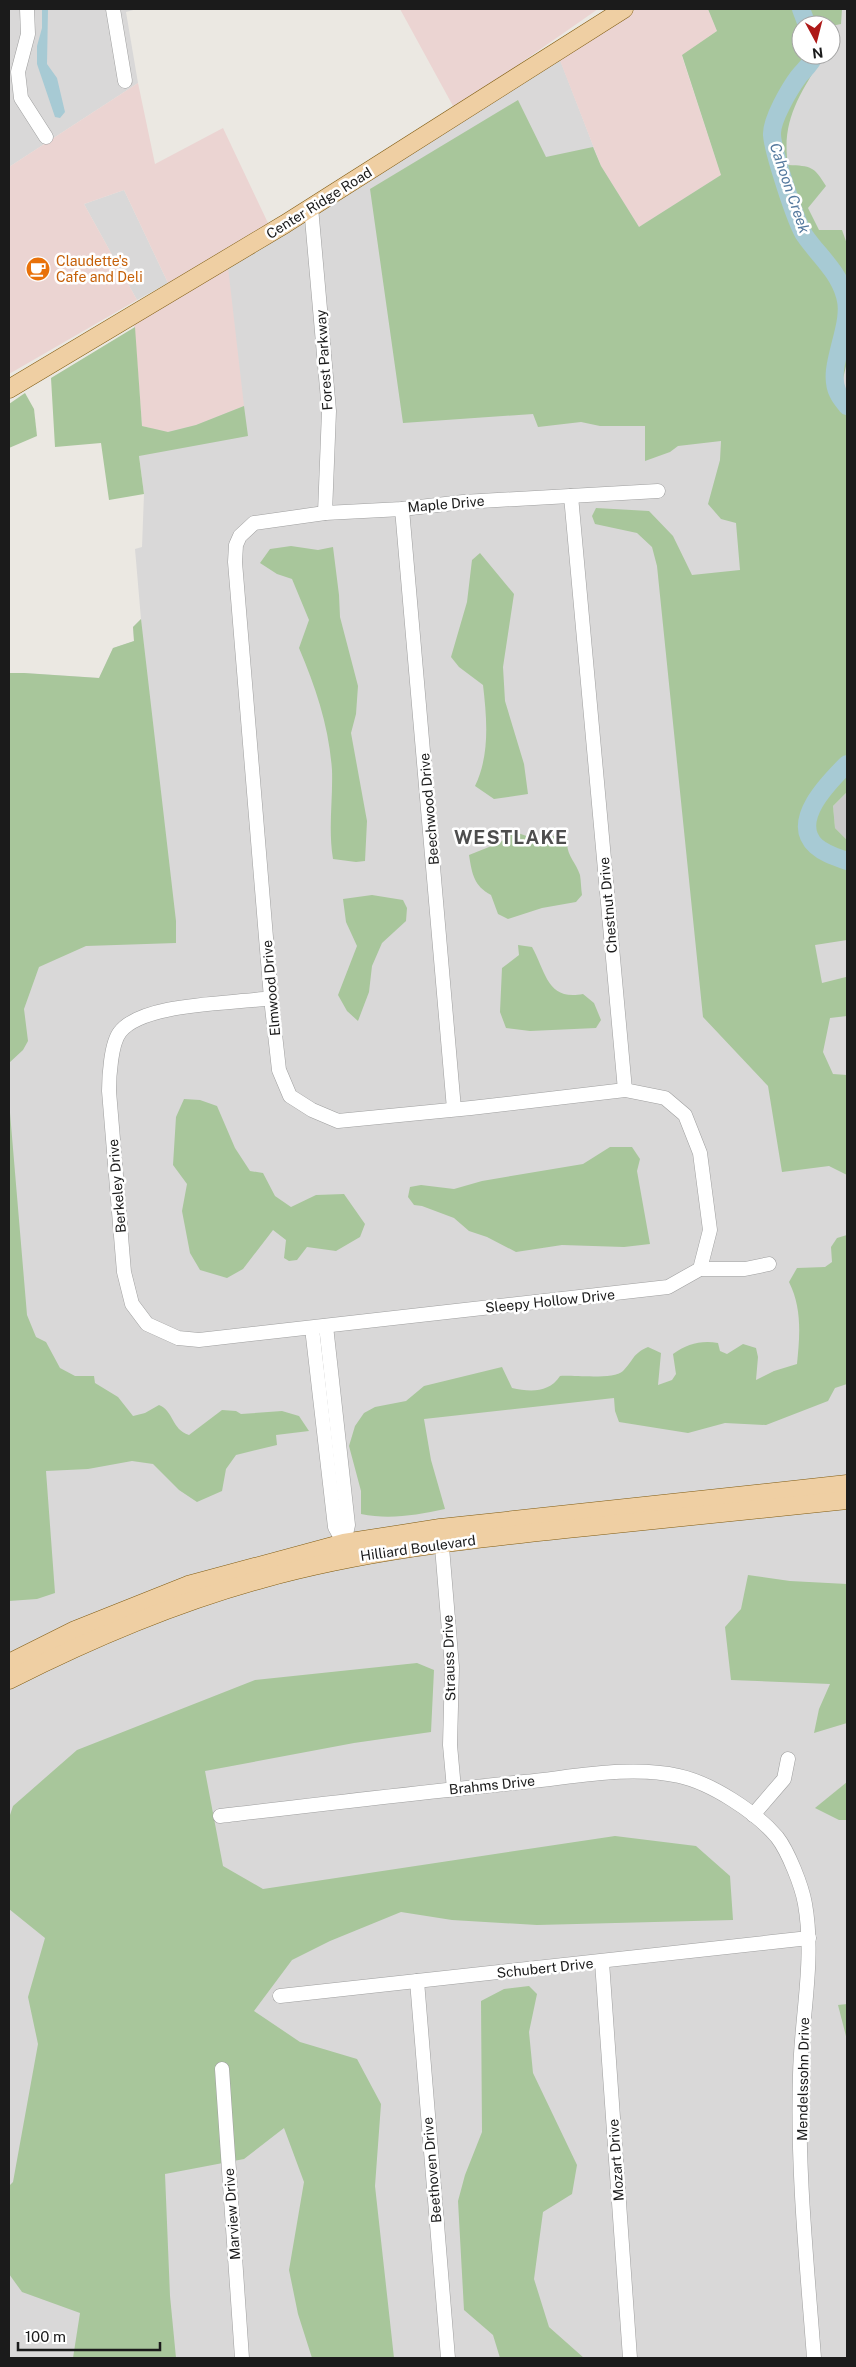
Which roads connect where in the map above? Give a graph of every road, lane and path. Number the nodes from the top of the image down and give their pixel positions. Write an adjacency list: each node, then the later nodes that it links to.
1 (27, 9): 5 (street)
2 (113, 9): 4 (street)
3 (624, 9): 6 (main road, Center Ridge Road)
4 (125, 81)
5 (46, 137)
6 (311, 207): 7 (main road, Center Ridge Road); 11 (street, Forest Parkway)
7 (9, 389)
8 (658, 491): 9 (street, Maple Drive)
9 (571, 496): 10 (street, Maple Drive); 14 (street, Chestnut Drive)
10 (402, 509): 11 (street, Maple Drive); 15 (street, Beechwood Drive)
11 (325, 513): 12 (street, Maple Drive)
12 (240, 536): 13 (street, Elmwood Drive)
13 (271, 998): 15 (street, Elmwood Drive); 18 (street, Berkeley Drive)
14 (625, 1090): 15 (street, Elmwood Drive); 17 (street)
15 (454, 1110)
16 (769, 1264): 17 (street, Sleepy Hollow Drive)
17 (700, 1269): 18 (street, Sleepy Hollow Drive)
18 (319, 1327): 22 (street)
19 (847, 1484): 21 (main road, Hilliard Boulevard)
20 (847, 1500): 21 (main road, Hilliard Boulevard)
21 (441, 1535): 22 (main road, Hilliard Boulevard); 26 (street, Strauss Drive)
22 (345, 1551): 23 (main road, Hilliard Boulevard); 24 (main road, Hilliard Boulevard)
23 (9, 1663)
24 (9, 1680)
25 (788, 1759): 27 (street)
26 (454, 1789): 27 (street, Brahms Drive); 28 (street, Brahms Drive)
27 (753, 1815): 29 (street, Mendelssohn Drive)
28 (220, 1816)
29 (809, 1938): 30 (street, Schubert Drive); 37 (street, Mendelssohn Drive)
30 (602, 1962): 31 (street, Schubert Drive); 36 (street, Mozart Drive)
31 (417, 1981): 32 (street, Schubert Drive); 35 (street, Beethoven Drive)
32 (280, 1996)
33 (222, 2069): 34 (street, Marview Drive)
34 (242, 2358)
35 (448, 2358)
36 (630, 2358)
37 (814, 2358)

